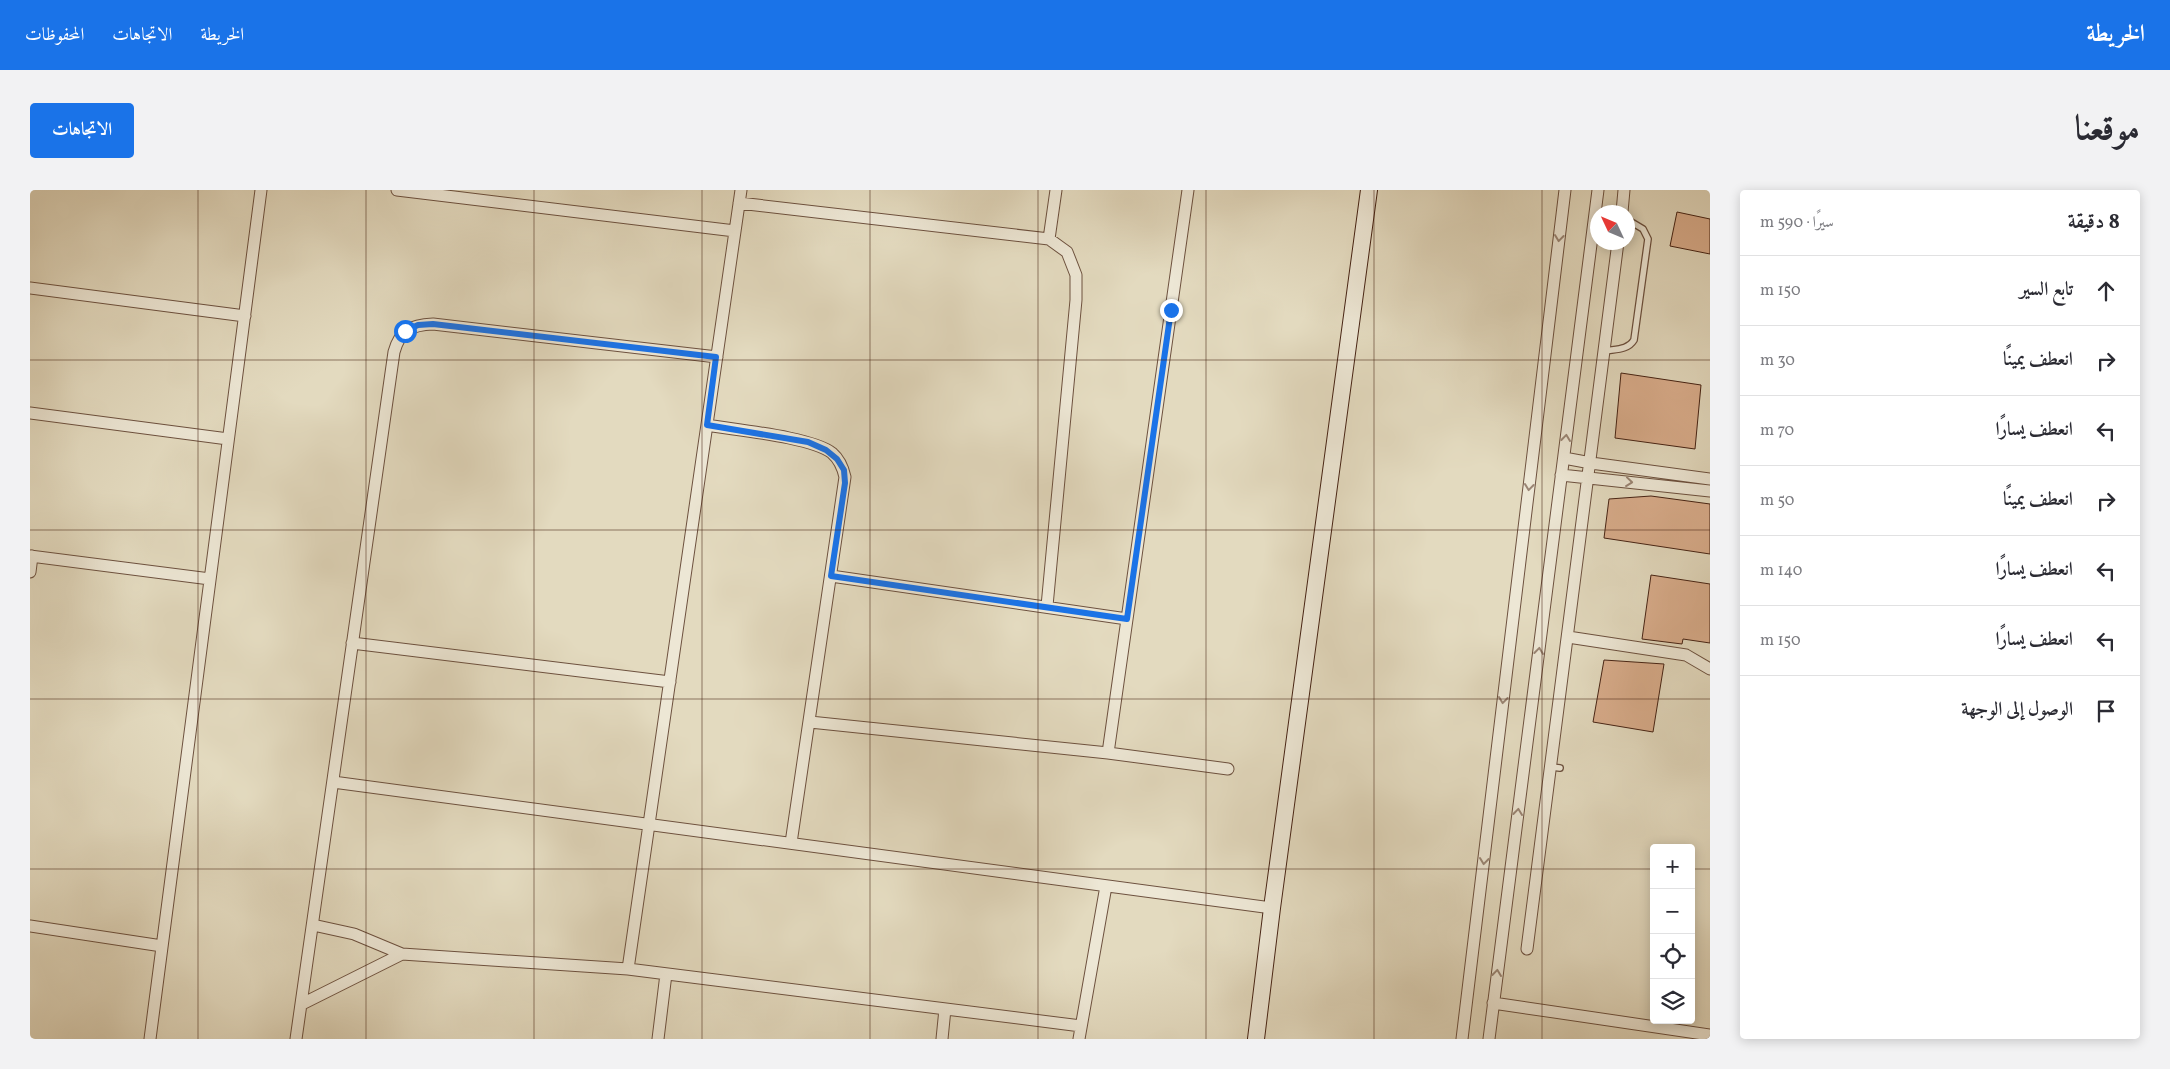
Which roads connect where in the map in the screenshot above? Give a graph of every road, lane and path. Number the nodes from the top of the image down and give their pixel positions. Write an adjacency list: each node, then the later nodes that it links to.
1 (261, 190): 17 (street)
2 (397, 190): 13 (street)
3 (741, 190): 10 (street)
4 (1056, 190): 14 (street)
5 (1188, 190): 34 (street)
6 (1368, 190): 46 (street)
7 (1565, 190): 65 (street, one-way to 65)
8 (1598, 190): 23 (street, one-way to 8)
9 (1624, 190): 11 (street)
10 (739, 203): 13 (street); 14 (street)
11 (1623, 205)
12 (1635, 224): 18 (lane)
13 (735, 230): 19 (street)
14 (1049, 239): 33 (street)
15 (1617, 250): 18 (street)
16 (30, 288): 17 (street)
17 (245, 316): 22 (street)
18 (1605, 351): 24 (street)
19 (716, 357): 21 (street); 36 (street)
20 (30, 413): 22 (street)
21 (707, 425): 31 (street); 38 (street)
22 (228, 439): 32 (street)
23 (1564, 458): 24 (street); 25 (street)
24 (1591, 464): 26 (street); 27 (street)
25 (1561, 474): 26 (street); 54 (street, one-way to 25)
26 (1589, 477): 28 (street, one-way to 28); 35 (street)
27 (1710, 479)
28 (1710, 491)
29 (31, 556): 30 (street); 32 (street)
30 (30, 572)
31 (831, 576): 33 (street); 39 (street)
32 (210, 579): 49 (street)
33 (1047, 606): 34 (street)
34 (1127, 619): 40 (street)
35 (1568, 637): 37 (street); 50 (street)
36 (352, 642): 38 (street); 42 (street)
37 (1710, 669)
38 (670, 682): 43 (street)
39 (810, 722): 40 (street); 44 (street)
40 (1108, 753): 41 (street)
41 (1228, 769)
42 (333, 782): 43 (street); 47 (street)
43 (649, 824): 44 (street); 52 (street)
44 (791, 843): 45 (street)
45 (1106, 886): 46 (street); 57 (street)
46 (1272, 908): 64 (street)
47 (313, 925): 51 (street); 55 (street)
48 (30, 926): 49 (street)
49 (162, 946): 59 (street)
50 (1527, 949)
51 (402, 954): 52 (street); 55 (street)
52 (628, 969): 53 (street)
53 (666, 974): 56 (street); 61 (street)
54 (1493, 1003): 58 (street); 66 (street)
55 (302, 1004): 60 (street)
56 (946, 1009): 57 (street); 62 (street)
57 (1081, 1026): 63 (street)
58 (1710, 1035)
59 (150, 1039)
60 (296, 1039)
61 (658, 1039)
62 (942, 1039)
63 (1079, 1039)
64 (1256, 1039)
65 (1462, 1039)
66 (1489, 1039)

